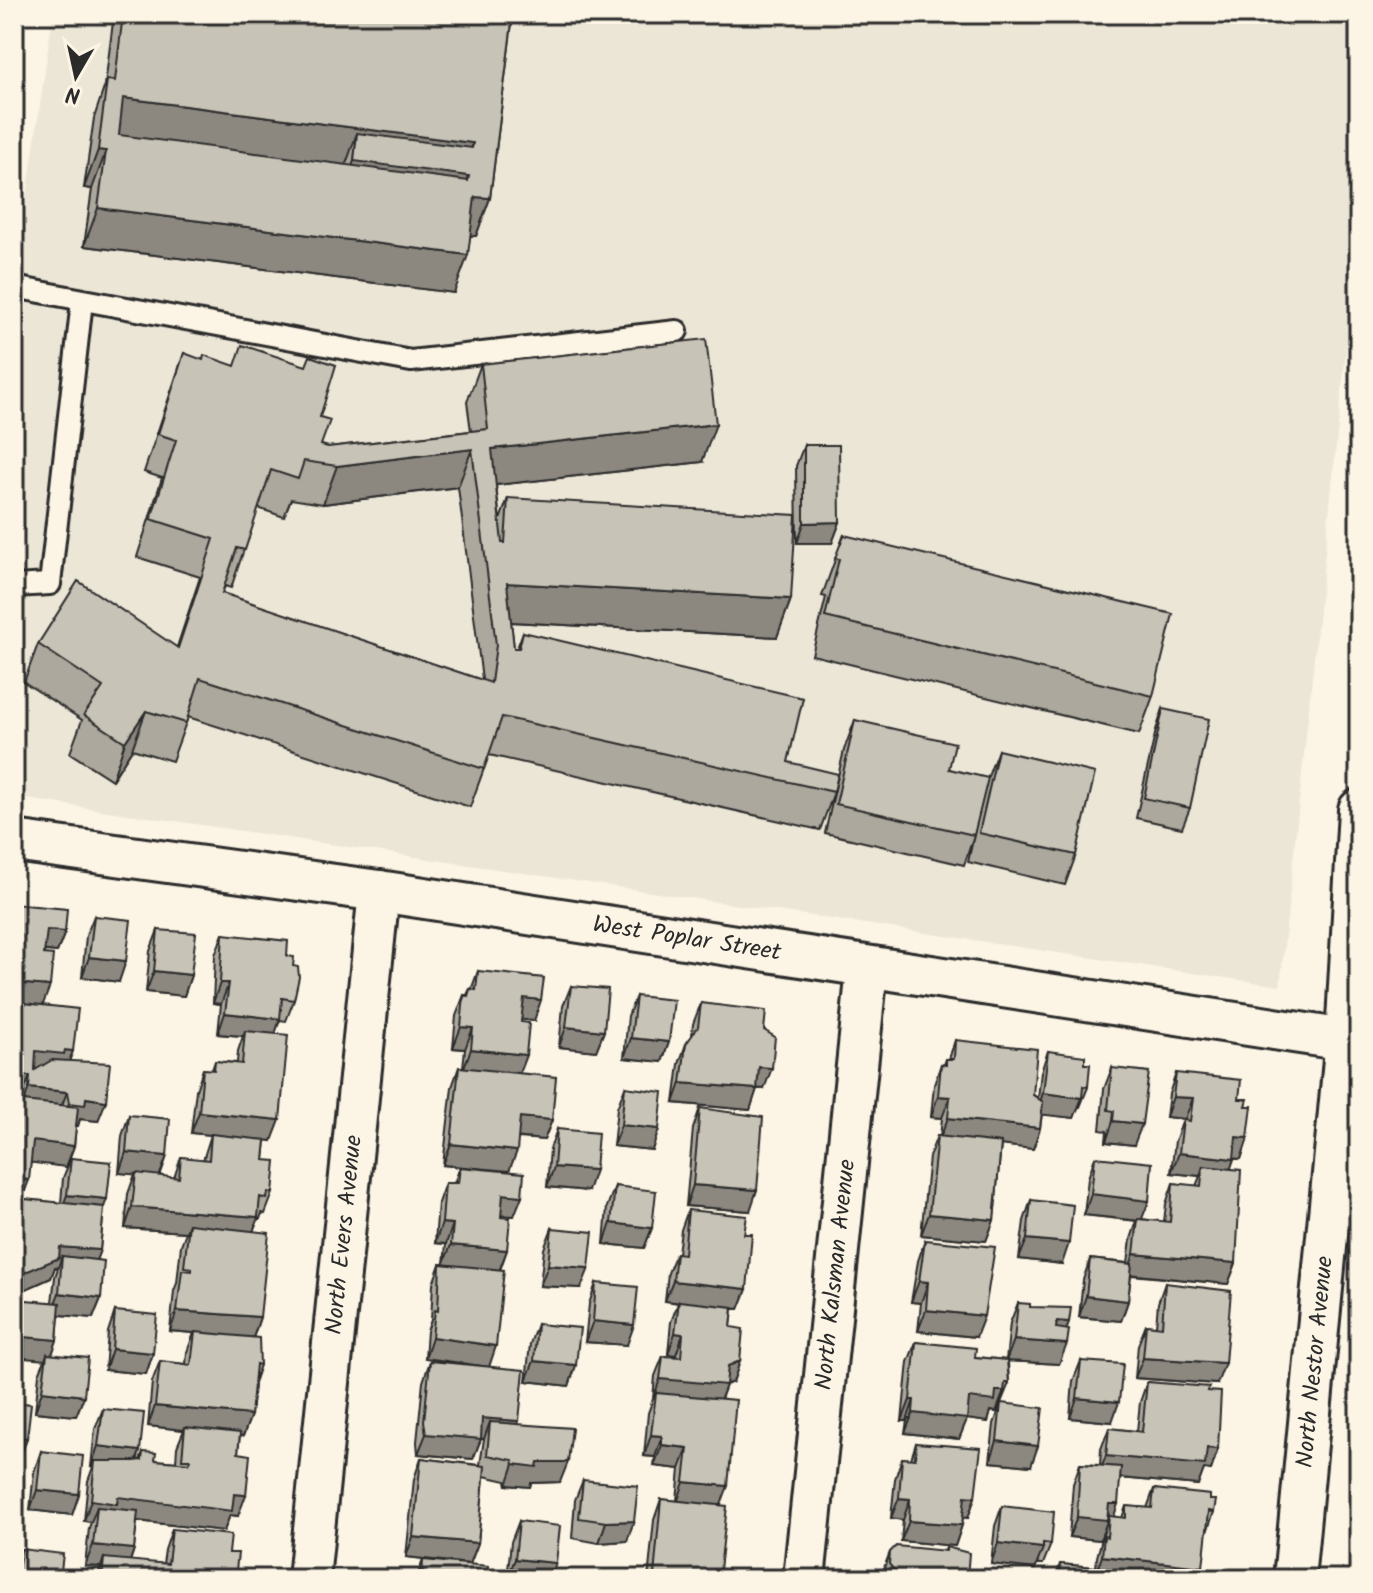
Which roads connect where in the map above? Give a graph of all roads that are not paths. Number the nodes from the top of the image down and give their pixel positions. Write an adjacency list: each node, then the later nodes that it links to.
1 (14, 287): 2 (lane)
2 (82, 301): 3 (lane); 4 (lane)
3 (677, 331)
4 (14, 586)
5 (1359, 810): 9 (street, North Nestor Avenue)
6 (14, 841): 7 (street, West Poplar Street)
7 (379, 891): 8 (street, West Poplar Street); 10 (street, North Evers Avenue)
8 (867, 969): 9 (street, West Poplar Street); 11 (street, North Kalsman Avenue)
9 (1353, 1040): 12 (street, North Nestor Avenue)
10 (309, 1579)
11 (804, 1579)
12 (1294, 1579)

